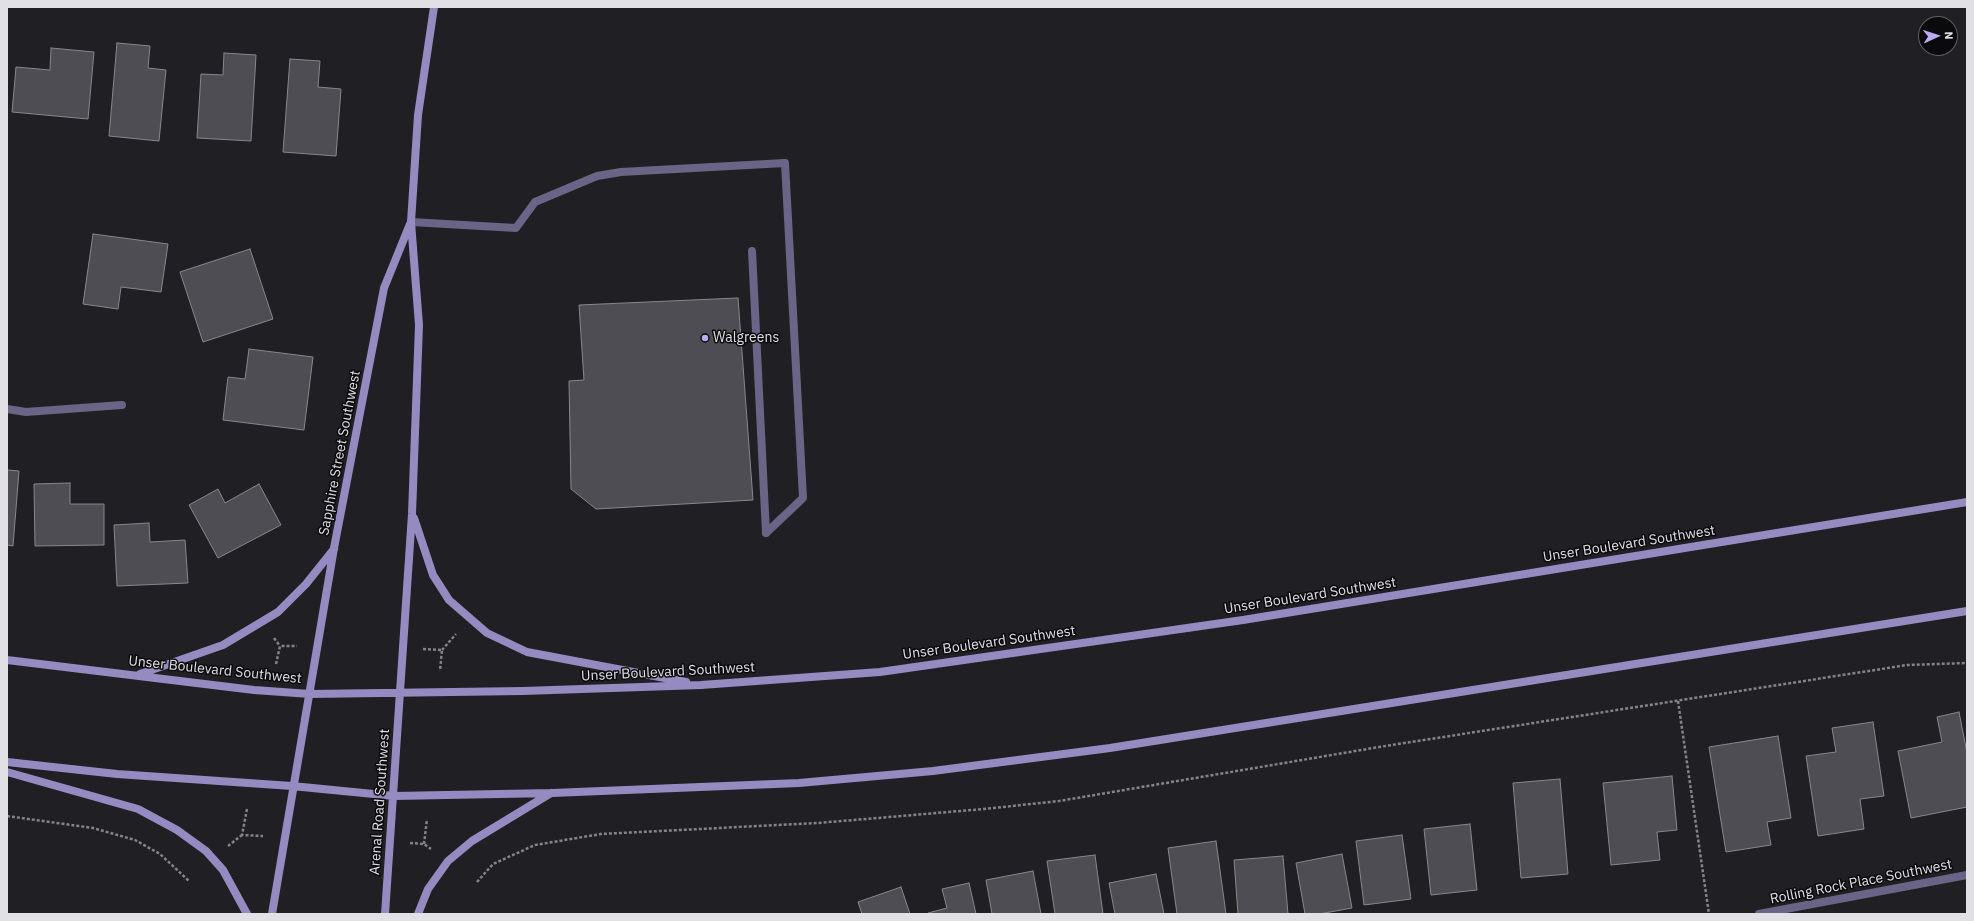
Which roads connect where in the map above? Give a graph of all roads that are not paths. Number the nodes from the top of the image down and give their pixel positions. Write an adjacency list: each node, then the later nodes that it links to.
1 (434, 7): 2 (main road, Sapphire Street Southwest)
2 (411, 222): 3 (street); 7 (main road, Sapphire Street Southwest); 8 (main road, Sapphire Street Southwest)
3 (752, 251)
4 (122, 405): 5 (street)
5 (7, 409)
6 (1967, 502): 12 (main road, Unser Boulevard Southwest)
7 (412, 514): 12 (main road); 13 (main road, Sapphire Street Southwest)
8 (334, 548): 11 (main road); 14 (main road, Sapphire Street Southwest)
9 (1967, 611): 18 (main road)
10 (7, 660): 11 (main road, Unser Boulevard Southwest)
11 (138, 675): 14 (main road, Unser Boulevard Southwest)
12 (701, 685): 13 (main road, Unser Boulevard Southwest)
13 (401, 693): 14 (main road, Unser Boulevard Southwest); 19 (main road, Arenal Road Southwest)
14 (310, 694): 17 (main road, Sapphire Street Southwest)
15 (7, 762): 17 (main road)
16 (7, 772): 21 (main road)
17 (292, 786): 19 (main road); 22 (main road)
18 (552, 793): 19 (main road); 24 (main road)
19 (394, 796): 23 (main road, Arenal Road Southwest)
20 (1967, 875): 25 (street, Rolling Rock Place Southwest)
21 (247, 914)
22 (272, 914)
23 (385, 914)
24 (418, 914)
25 (1759, 914)

